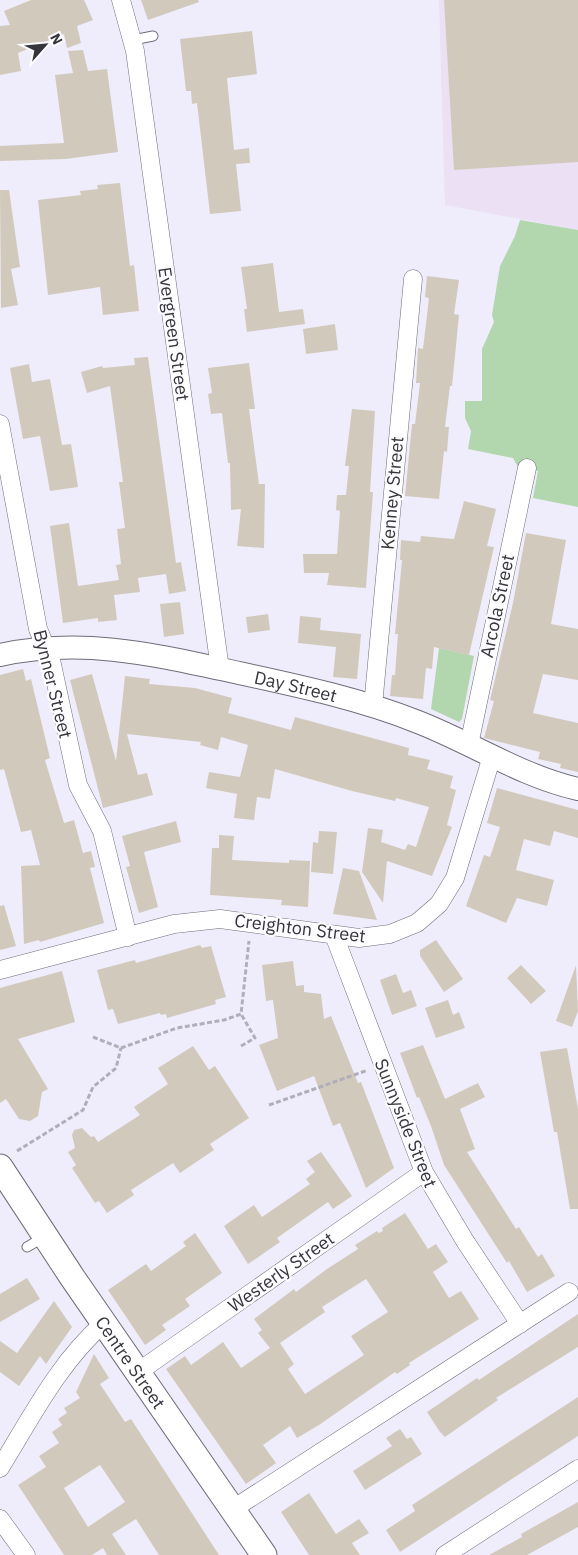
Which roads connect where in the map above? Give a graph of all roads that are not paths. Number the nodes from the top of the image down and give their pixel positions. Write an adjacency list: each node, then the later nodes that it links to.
1 (121, 0): 3 (street, Evergreen Street)
2 (153, 36): 3 (lane)
3 (133, 40): 9 (street, Evergreen Street)
4 (413, 279): 10 (street, Kenney Street)
5 (0, 424): 7 (street, Bynner Street)
6 (527, 468): 11 (street, Arcola Street)
7 (45, 648): 8 (street, Day Street); 9 (street, Day Street); 14 (street, Bynner Street)
8 (0, 655)
9 (220, 669): 10 (street, Day Street)
10 (373, 706): 11 (street, Day Street)
11 (469, 745): 12 (street, Day Street)
12 (492, 756): 13 (street, Day Street); 15 (street, Creighton Street)
13 (578, 788)
14 (128, 936): 15 (street, Creighton Street); 16 (street, Creighton Street)
15 (334, 936): 18 (street, Sunnyside Street)
16 (0, 970)
17 (8, 1159): 20 (main road, Centre Street)
18 (424, 1172): 21 (street, Sunnyside Street); 22 (street, Westerly Street)
19 (569, 1292): 21 (street)
20 (104, 1322): 22 (main road, Centre Street); 23 (street)
21 (520, 1324): 25 (street)
22 (138, 1372): 25 (main road, Centre Street)
23 (0, 1468)
24 (578, 1469): 29 (street)
25 (233, 1510): 28 (main road, Centre Street)
26 (0, 1519): 27 (street)
27 (26, 1555)
28 (264, 1555)
29 (445, 1555)

